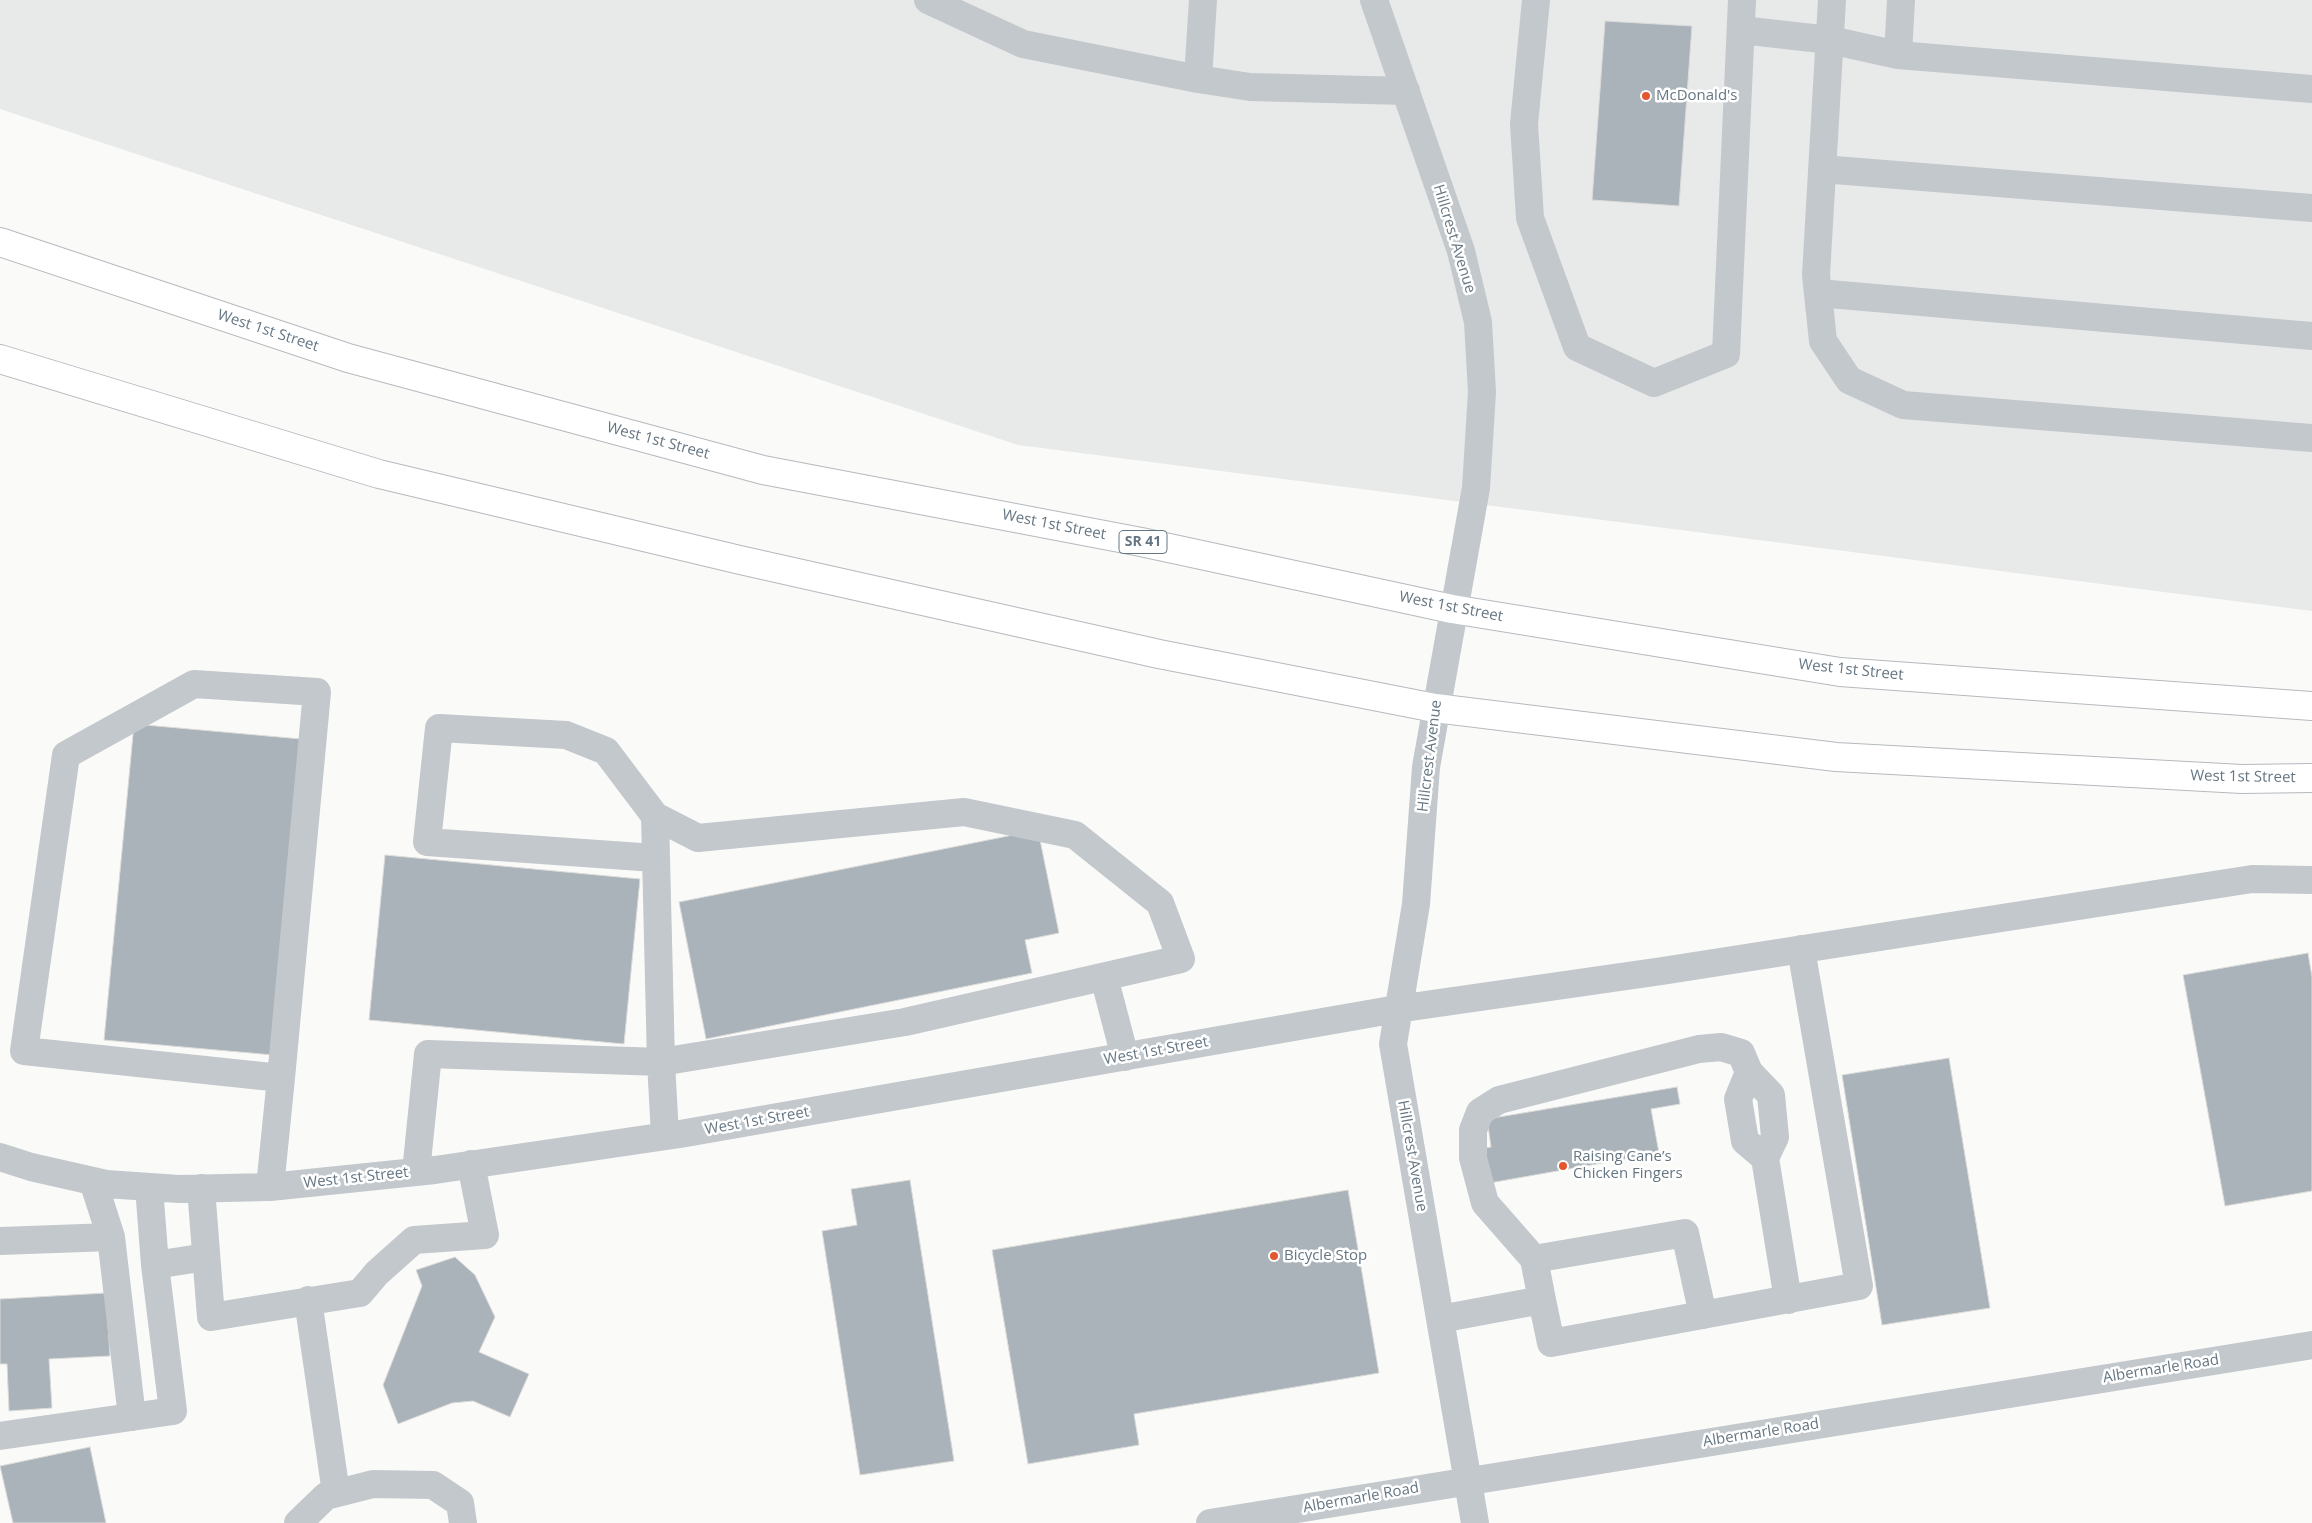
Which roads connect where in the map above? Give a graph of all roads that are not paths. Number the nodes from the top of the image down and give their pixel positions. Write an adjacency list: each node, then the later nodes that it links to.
1 (928, 0): 11 (street)
2 (1203, 0): 11 (street)
3 (1374, 0): 13 (street, Hillcrest Avenue)
4 (1536, 0): 8 (street)
5 (1742, 0): 8 (street)
6 (1832, 0): 9 (street)
7 (1901, 0): 10 (street)
8 (1741, 30): 9 (street)
9 (1830, 40): 10 (street); 14 (street)
10 (1898, 55): 12 (street)
11 (1198, 78): 13 (street)
12 (2312, 89)
13 (1406, 92): 21 (street, Hillcrest Avenue)
14 (1822, 169): 15 (street); 17 (street)
15 (2312, 208)
16 (0, 242): 21 (main road, West 1st Street / SR 41)
17 (1818, 293): 18 (street); 20 (street)
18 (2312, 336)
19 (0, 358): 23 (main road, West 1st Street)
20 (2312, 438)
21 (1452, 609): 22 (main road, West 1st Street / SR 41); 23 (street, Hillcrest Avenue)
22 (2312, 706)
23 (1435, 708): 24 (main road, West 1st Street); 30 (street, Hillcrest Avenue)
24 (2312, 778)
25 (655, 816): 26 (street); 26 (street); 29 (street)
26 (655, 858): 32 (street)
27 (2312, 880): 28 (street, West 1st Street)
28 (1801, 949): 30 (street, West 1st Street); 49 (street)
29 (1104, 977): 31 (street); 32 (street)
30 (1397, 1010): 31 (street, West 1st Street); 51 (street, Hillcrest Avenue)
31 (1125, 1057): 34 (street, West 1st Street)
32 (661, 1062): 34 (street); 37 (street)
33 (281, 1078): 33 (street); 40 (street)
34 (666, 1136): 36 (street, West 1st Street)
35 (0, 1157): 38 (street, West 1st Street)
36 (471, 1164): 37 (street, West 1st Street); 47 (street)
37 (416, 1172): 40 (street, West 1st Street)
38 (93, 1181): 39 (street, West 1st Street); 42 (street)
39 (149, 1187): 41 (street, West 1st Street); 46 (street)
40 (270, 1187): 41 (street, West 1st Street)
41 (200, 1188): 44 (street)
42 (111, 1237): 43 (street); 53 (street)
43 (0, 1241)
44 (206, 1257): 46 (street); 47 (street)
45 (1534, 1259): 48 (street); 49 (street); 50 (street)
46 (155, 1265): 53 (street)
47 (308, 1300): 56 (street)
48 (1542, 1300): 50 (street); 51 (street)
49 (1788, 1300): 50 (street)
50 (1703, 1315)
51 (1440, 1319): 55 (street, Hillcrest Avenue)
52 (2312, 1344): 55 (street, Albermarle Road)
53 (132, 1417): 54 (street)
54 (0, 1436)
55 (1468, 1480): 59 (street, Albermarle Road); 60 (street, Hillcrest Avenue)
56 (336, 1493): 57 (street); 58 (street)
57 (298, 1523)
58 (463, 1523)
59 (1210, 1523)
60 (1475, 1523)

